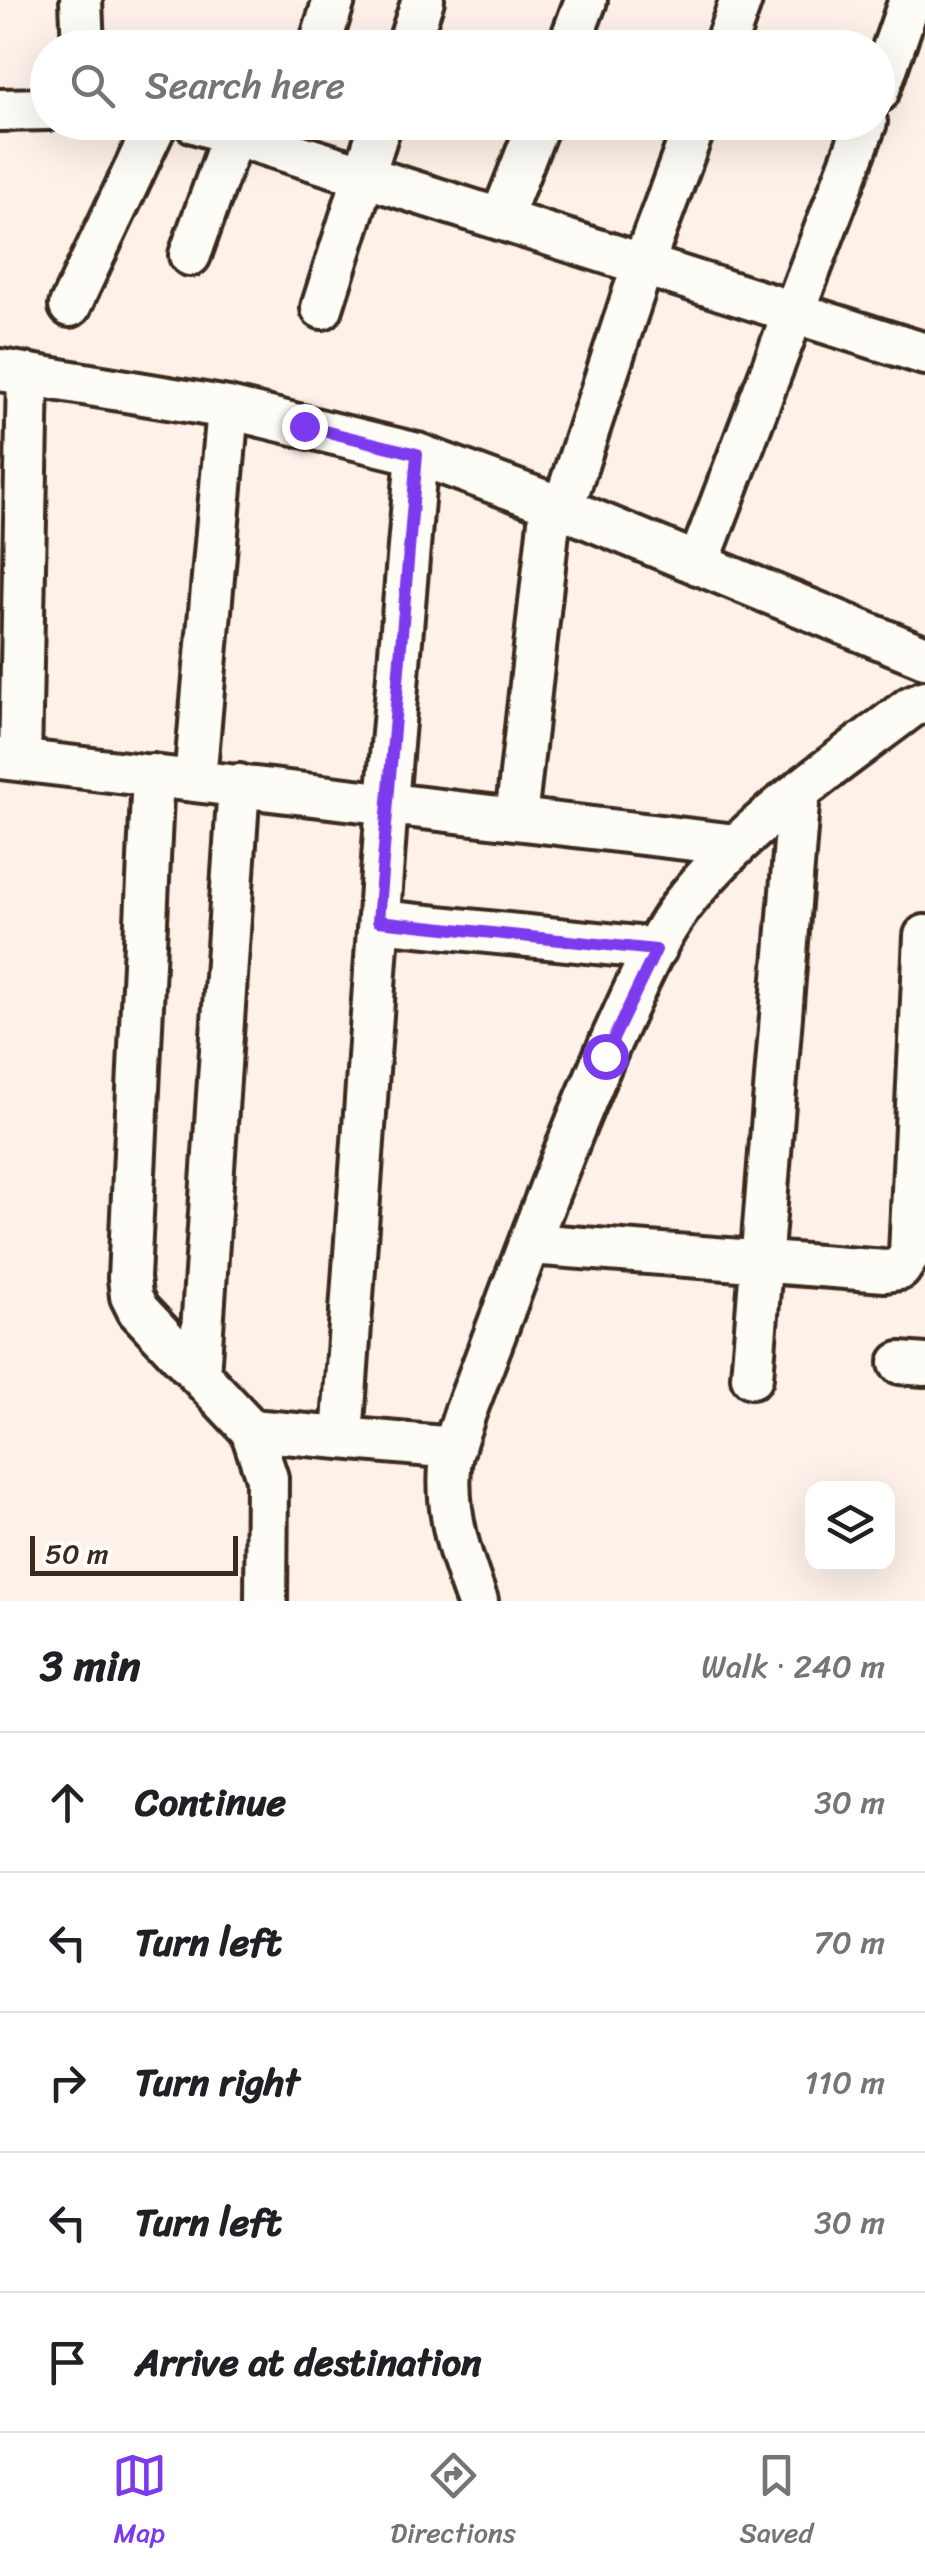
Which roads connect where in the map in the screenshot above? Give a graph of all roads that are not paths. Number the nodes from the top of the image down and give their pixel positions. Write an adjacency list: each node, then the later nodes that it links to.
1 (81, 0): 7 (street)
2 (334, 0): 8 (street)
3 (422, 0): 9 (street)
4 (586, 0): 10 (street)
5 (741, 0): 11 (street)
6 (910, 0): 12 (street)
7 (82, 30)
8 (325, 30)
9 (412, 30)
10 (575, 30)
11 (730, 30)
12 (895, 43)
13 (30, 109): 14 (street)
14 (0, 110)
15 (148, 140): 26 (street)
16 (231, 140): 24 (street)
17 (295, 140): 22 (street)
18 (375, 140): 22 (street)
19 (532, 140): 23 (street)
20 (689, 140): 25 (street)
21 (859, 140): 28 (street)
22 (364, 176): 23 (street); 27 (street)
23 (502, 219): 25 (street)
24 (190, 255)
25 (642, 267): 28 (street); 33 (street)
26 (70, 306)
27 (322, 308)
28 (792, 312): 29 (street); 34 (street)
29 (925, 354)
30 (14, 373): 31 (street); 37 (street)
31 (228, 408): 32 (street); 39 (street)
32 (417, 454): 33 (street); 42 (street)
33 (557, 506): 34 (street); 43 (street)
34 (698, 564): 35 (street)
35 (925, 657)
36 (925, 701): 41 (street)
37 (10, 759): 38 (street)
38 (153, 774): 39 (street); 50 (street)
39 (194, 780): 40 (street)
40 (240, 785): 42 (street); 50 (street)
41 (800, 792): 44 (street); 49 (street)
42 (387, 803): 43 (street); 45 (street)
43 (516, 818): 44 (street)
44 (736, 845): 47 (street)
45 (378, 921): 47 (street); 53 (street)
46 (925, 936): 49 (street)
47 (656, 950): 48 (street)
48 (530, 1244): 49 (street); 54 (street)
49 (762, 1262): 51 (street)
50 (200, 1375): 52 (street)
51 (752, 1377)
52 (252, 1430): 53 (street); 55 (street)
53 (342, 1438): 54 (street)
54 (454, 1448): 56 (street)
55 (266, 1601)
56 (477, 1601)

